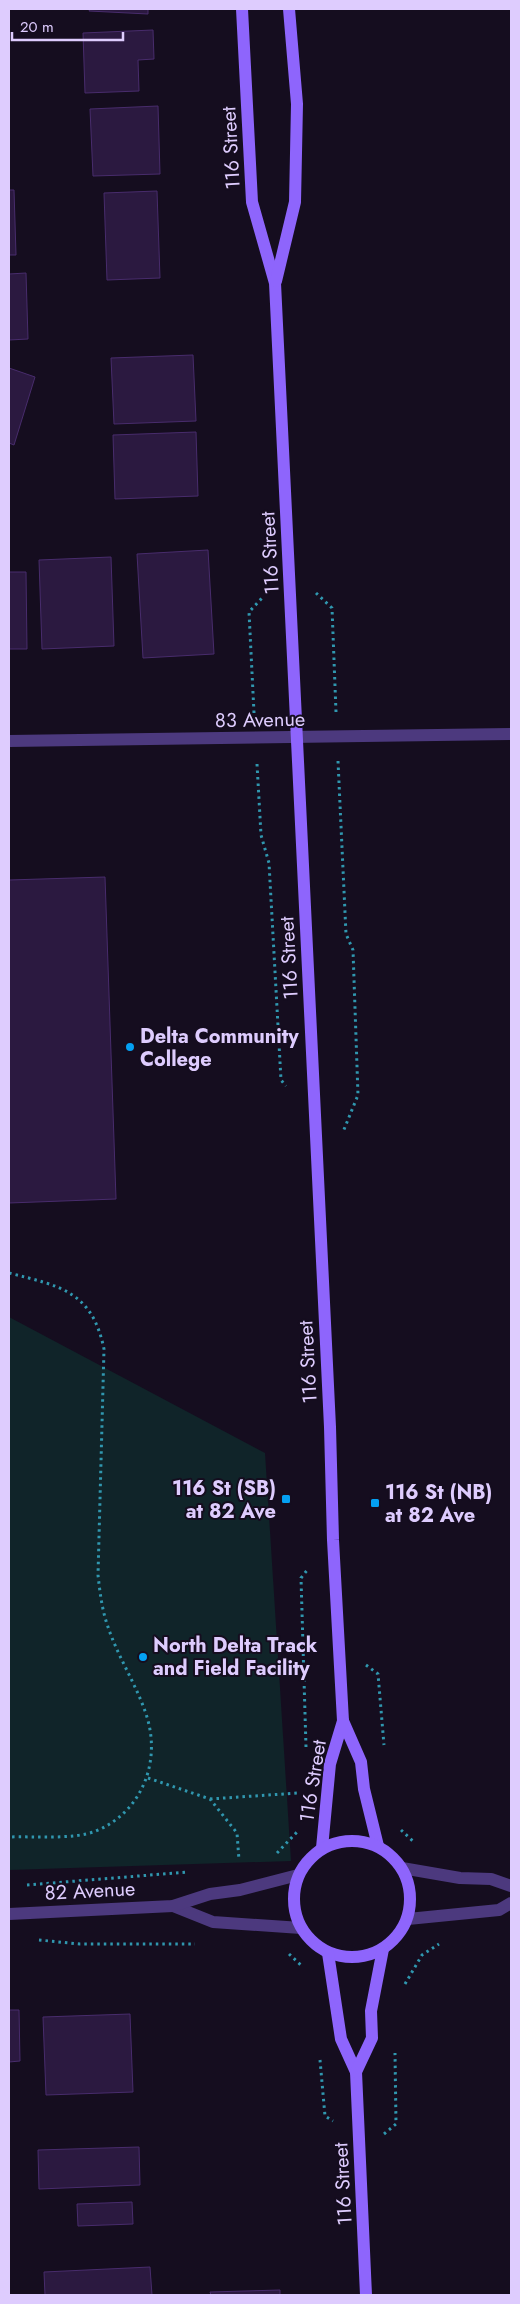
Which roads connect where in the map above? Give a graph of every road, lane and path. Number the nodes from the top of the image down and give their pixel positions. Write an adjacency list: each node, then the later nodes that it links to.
1 (242, 9): 3 (street, 116 Street)
2 (289, 9): 3 (street, 116 Street)
3 (275, 283): 4 (street, 116 Street)
4 (289, 567): 5 (path); 6 (path); 8 (street, 116 Street)
5 (335, 698)
6 (253, 700)
7 (511, 734): 8 (street, 83 Avenue)
8 (297, 738): 9 (street, 83 Avenue); 12 (street, 116 Street)
9 (9, 742)
10 (339, 784): 13 (path)
11 (259, 786): 12 (path)
12 (315, 1120): 15 (street, 116 Street)
13 (341, 1138)
14 (9, 1273): 20 (path)
15 (333, 1540): 16 (street, 116 Street); 19 (path)
16 (339, 1646): 17 (street, 116 Street); 18 (path)
17 (343, 1721): 26 (street, 116 Street); 27 (street, 116 Street)
18 (384, 1750)
19 (306, 1756)
20 (148, 1778): 22 (path); 25 (path)
21 (298, 1793): 22 (path)
22 (210, 1799): 30 (path)
23 (396, 1823): 28 (path)
24 (300, 1824): 29 (path)
25 (9, 1837)
26 (378, 1846): 27 (street); 31 (street)
27 (322, 1848): 33 (street)
28 (420, 1848)
29 (272, 1856)
30 (239, 1860)
31 (402, 1868): 35 (street); 39 (street)
32 (190, 1872): 34 (path)
33 (298, 1875): 37 (street, 82 Avenue); 40 (street)
34 (22, 1885)
35 (511, 1886)
36 (511, 1903): 39 (street)
37 (173, 1906): 38 (street, 82 Avenue); 40 (street, 82 Avenue)
38 (9, 1914)
39 (408, 1919): 44 (street)
40 (301, 1928): 46 (street)
41 (446, 1938): 48 (path)
42 (31, 1940): 43 (path)
43 (203, 1944)
44 (383, 1949): 46 (street); 51 (street, 116 Street)
45 (282, 1950): 47 (path)
46 (328, 1953): 51 (street, 116 Street)
47 (307, 1971)
48 (404, 1986)
49 (394, 2048): 53 (path)
50 (320, 2051): 52 (path)
51 (356, 2072): 52 (street, 116 Street)
52 (360, 2139): 53 (street, 116 Street)
53 (361, 2153): 54 (street, 116 Street)
54 (366, 2295)

